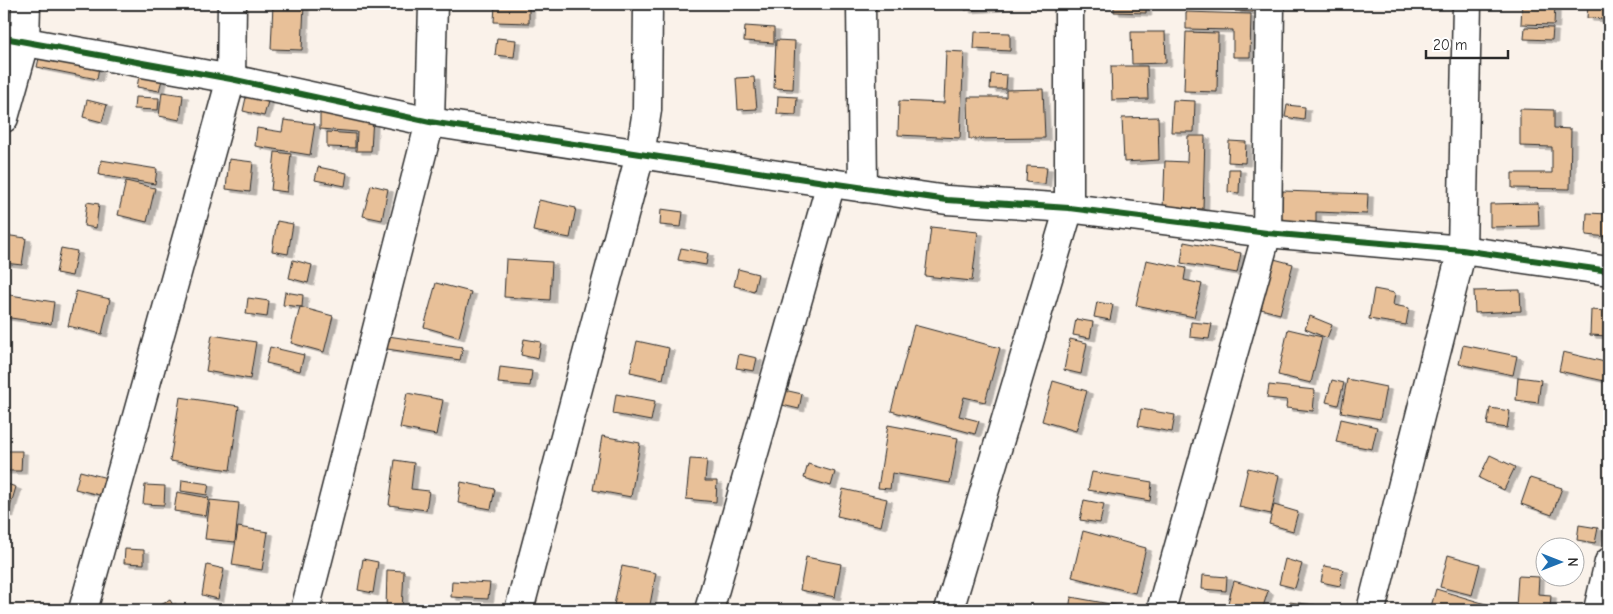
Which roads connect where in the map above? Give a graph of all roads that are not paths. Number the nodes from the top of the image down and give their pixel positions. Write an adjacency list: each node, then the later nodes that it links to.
1 (26, 4): 9 (street)
2 (232, 4): 10 (street)
3 (433, 4): 12 (street)
4 (648, 4): 13 (street)
5 (861, 4): 15 (street)
6 (1069, 4): 16 (street)
7 (1270, 4): 17 (street)
8 (1467, 4): 18 (street)
9 (14, 40): 10 (street); 11 (street)
10 (231, 79): 12 (street); 21 (street)
11 (4, 118)
12 (430, 122): 13 (street); 22 (street)
13 (640, 155): 14 (street); 23 (street)
14 (830, 183): 15 (street); 24 (street)
15 (863, 188): 16 (street)
16 (1069, 208): 17 (street); 25 (street)
17 (1267, 233): 18 (street); 26 (street)
18 (1462, 250): 19 (street); 27 (street)
19 (1609, 271)
20 (1609, 562): 28 (street)
21 (83, 610)
22 (304, 610)
23 (519, 610)
24 (709, 610)
25 (949, 610)
26 (1161, 610)
27 (1371, 610)
28 (1598, 610)

